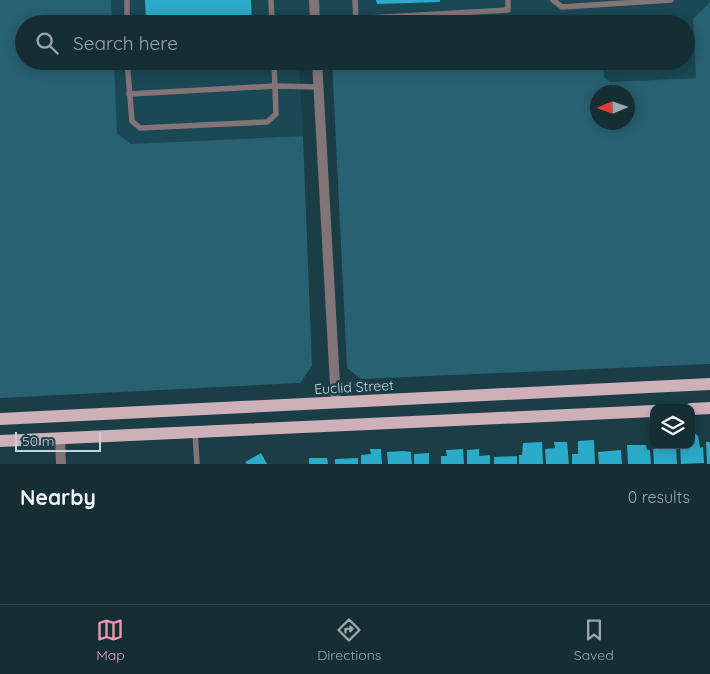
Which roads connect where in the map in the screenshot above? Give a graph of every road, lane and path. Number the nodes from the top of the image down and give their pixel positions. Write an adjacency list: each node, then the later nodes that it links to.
1 (127, 0): 9 (lane)
2 (271, 0): 10 (lane)
3 (314, 0): 11 (street)
4 (356, 0): 12 (lane)
5 (508, 0): 13 (lane)
6 (553, 0): 8 (lane)
7 (672, 0): 8 (lane)
8 (622, 2)
9 (127, 15)
10 (272, 15)
11 (315, 15)
12 (356, 15)
13 (432, 15)
14 (128, 70): 19 (lane)
15 (275, 70): 17 (lane)
16 (318, 70): 18 (street)
17 (276, 86): 18 (lane); 19 (lane); 19 (lane)
18 (319, 87): 21 (street)
19 (129, 94)
20 (710, 384): 21 (main road, Euclid Street)
21 (336, 403): 23 (main road, Euclid Street)
22 (710, 408): 24 (main road)
23 (194, 409): 26 (main road, Euclid Street); 27 (main road)
24 (695, 409)
25 (650, 411): 27 (main road)
26 (0, 419)
27 (195, 432): 28 (main road); 31 (lane)
28 (60, 438): 29 (main road); 30 (street)
29 (0, 441)
30 (61, 464)
31 (197, 464)

